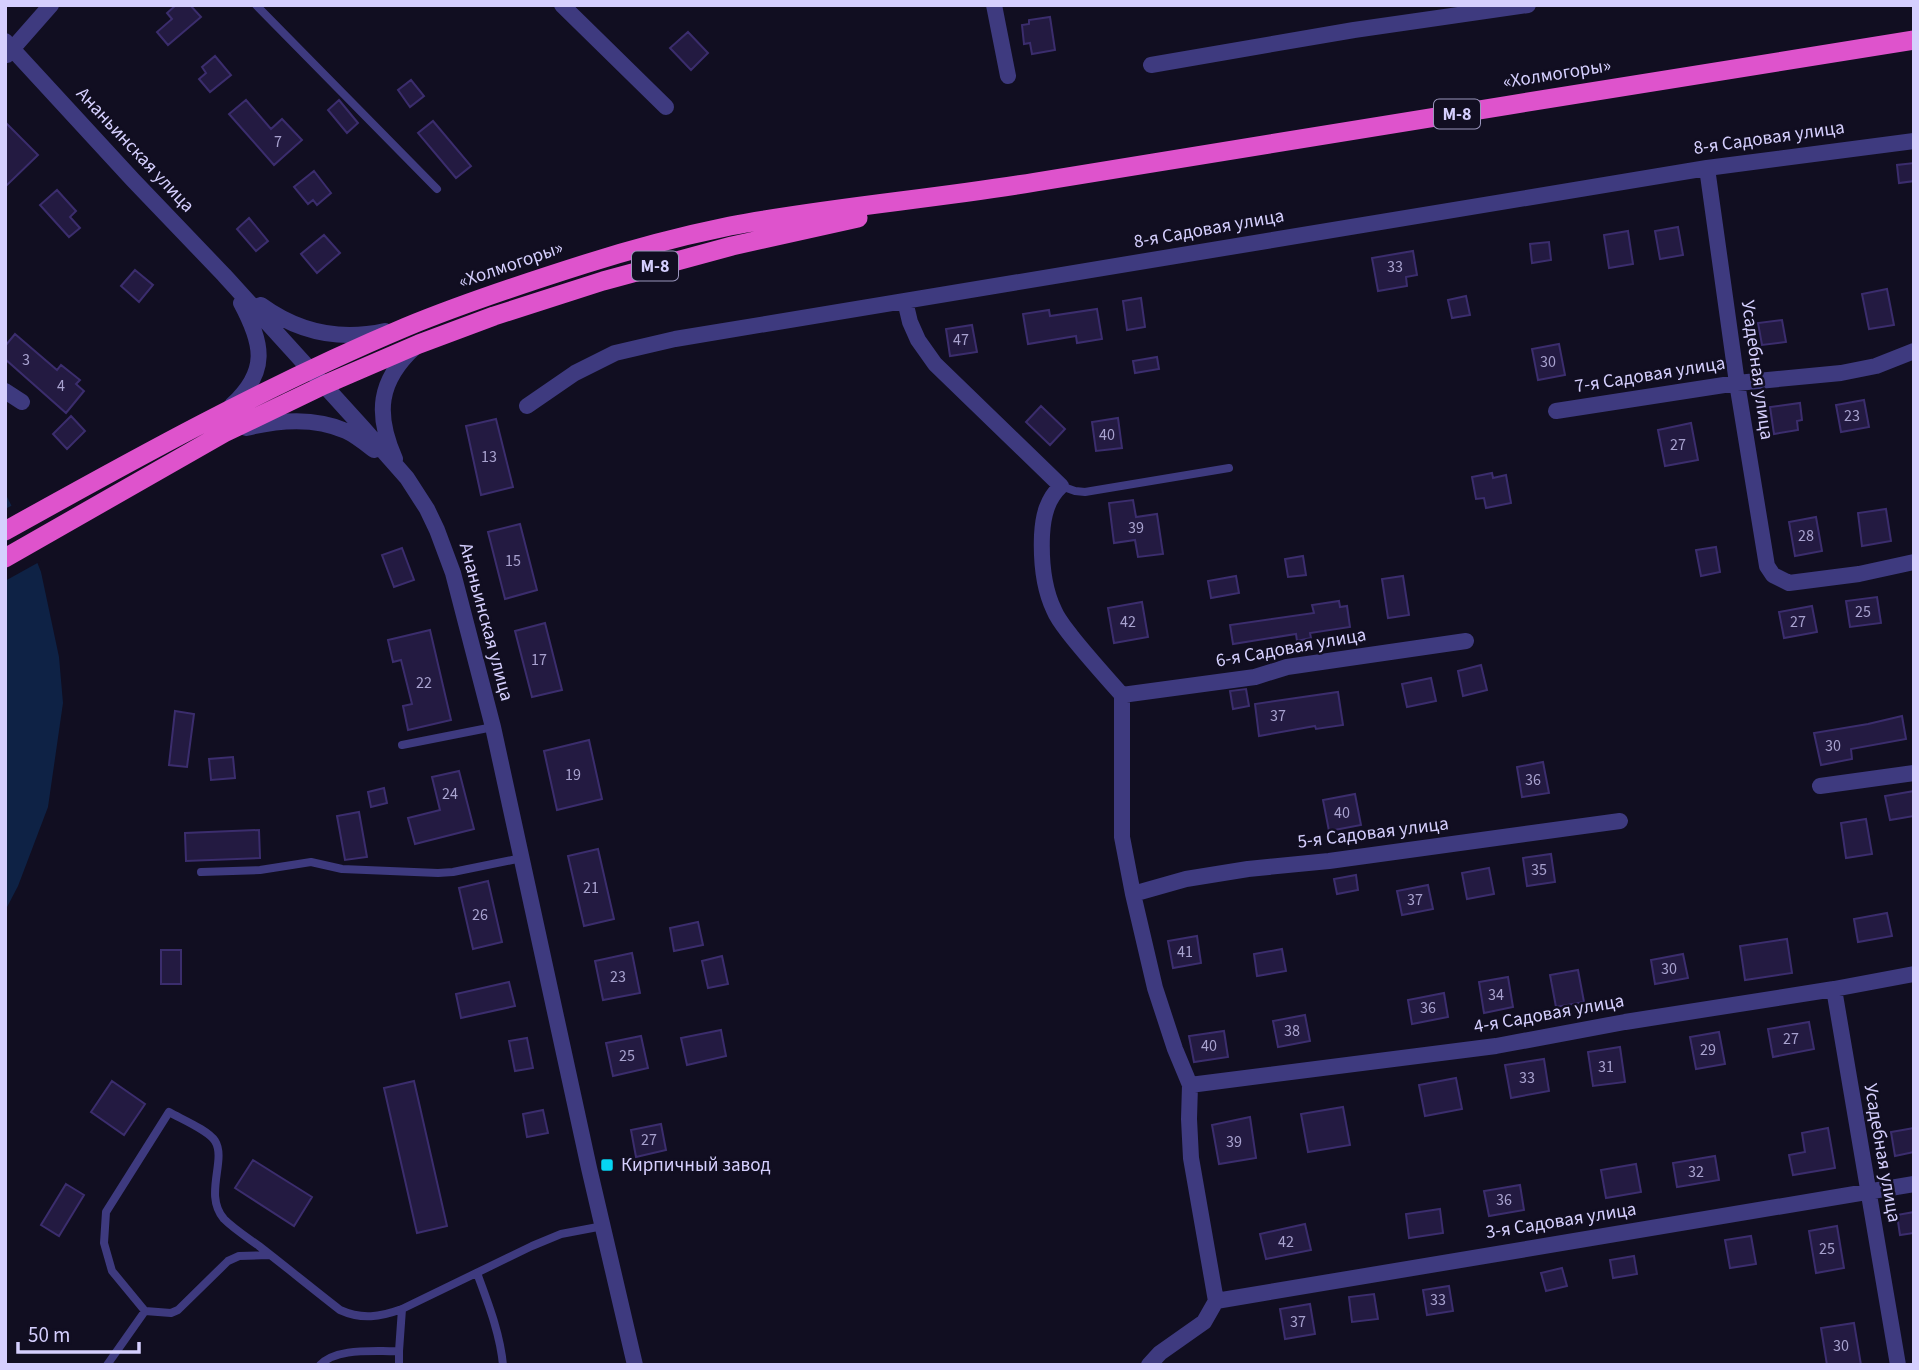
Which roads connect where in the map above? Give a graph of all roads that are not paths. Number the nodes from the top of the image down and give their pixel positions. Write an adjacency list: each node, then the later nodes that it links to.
1 (51, 5): 7 (street)
2 (256, 5): 14 (lane)
3 (562, 5): 10 (street)
4 (994, 5): 9 (street)
5 (1528, 5): 8 (street)
6 (1914, 40): 13 (highway, «Холмогоры» / М-8)
7 (8, 49): 15 (street, Ананьинская улица)
8 (1152, 65)
9 (1008, 76)
10 (666, 107)
11 (1914, 141): 12 (street, 8-я Садовая улица)
12 (1707, 168): 16 (street, 8-я Садовая улица); 21 (street, Усадебная улица)
13 (999, 188): 17 (highway, «Холмогоры» / М-8); 18 (highway, «Холмогоры» / М-8)
14 (437, 190)
15 (229, 279): 17 (street); 20 (street, Ананьинская улица); 27 (street)
16 (905, 301): 25 (street, 8-я Садовая улица); 31 (street)
17 (407, 327): 20 (highway, «Холмогоры» / М-8)
18 (419, 344): 22 (highway, «Холмогоры» / М-8); 30 (street)
19 (1914, 351): 21 (street, 7-я Садовая улица)
20 (310, 370): 22 (street, Ананьинская улица); 27 (highway, «Холмогоры» / М-8)
21 (1737, 383): 26 (street, 7-я Садовая улица); 34 (street, Усадебная улица)
22 (324, 385): 28 (highway, «Холмогоры» / М-8); 30 (street, Ананьинская улица)
23 (5, 391): 24 (street)
24 (22, 402)
25 (527, 406)
26 (1556, 411)
27 (224, 412): 32 (highway, «Холмогоры» / М-8)
28 (224, 433): 30 (street); 33 (highway, «Холмогоры» / М-8)
29 (1229, 468): 31 (lane)
30 (401, 470): 37 (street, Ананьинская улица)
31 (1061, 486): 36 (street)
32 (5, 531)
33 (5, 558)
34 (1914, 562)
35 (1466, 641): 36 (street, 6-я Садовая улица)
36 (1122, 695): 44 (street)
37 (493, 727): 38 (lane); 42 (street, Ананьинская улица)
38 (402, 745)
39 (1914, 773): 40 (street)
40 (1820, 786)
41 (1620, 821): 44 (street, 5-я Садовая улица)
42 (522, 858): 43 (lane); 50 (street, Ананьинская улица)
43 (201, 872)
44 (1133, 894): 47 (street)
45 (1914, 974): 46 (street, 4-я Садовая улица)
46 (1834, 989): 47 (street, 4-я Садовая улица); 49 (street, Усадебная улица)
47 (1190, 1085): 53 (street)
48 (1914, 1184): 49 (street, 3-я Садовая улица)
49 (1868, 1192): 53 (street, 3-я Садовая улица); 63 (street, Усадебная улица)
50 (603, 1226): 52 (lane); 61 (street, Ананьинская улица)
51 (270, 1255): 54 (lane); 55 (lane); 55 (lane)
52 (477, 1273): 54 (lane); 60 (lane)
53 (1216, 1301): 62 (street)
54 (402, 1309): 56 (lane)
55 (145, 1311): 57 (lane)
56 (399, 1351): 58 (lane); 59 (lane)
57 (107, 1365)
58 (320, 1365)
59 (399, 1365)
60 (503, 1365)
61 (635, 1365)
62 (1149, 1365)
63 (1898, 1365)

